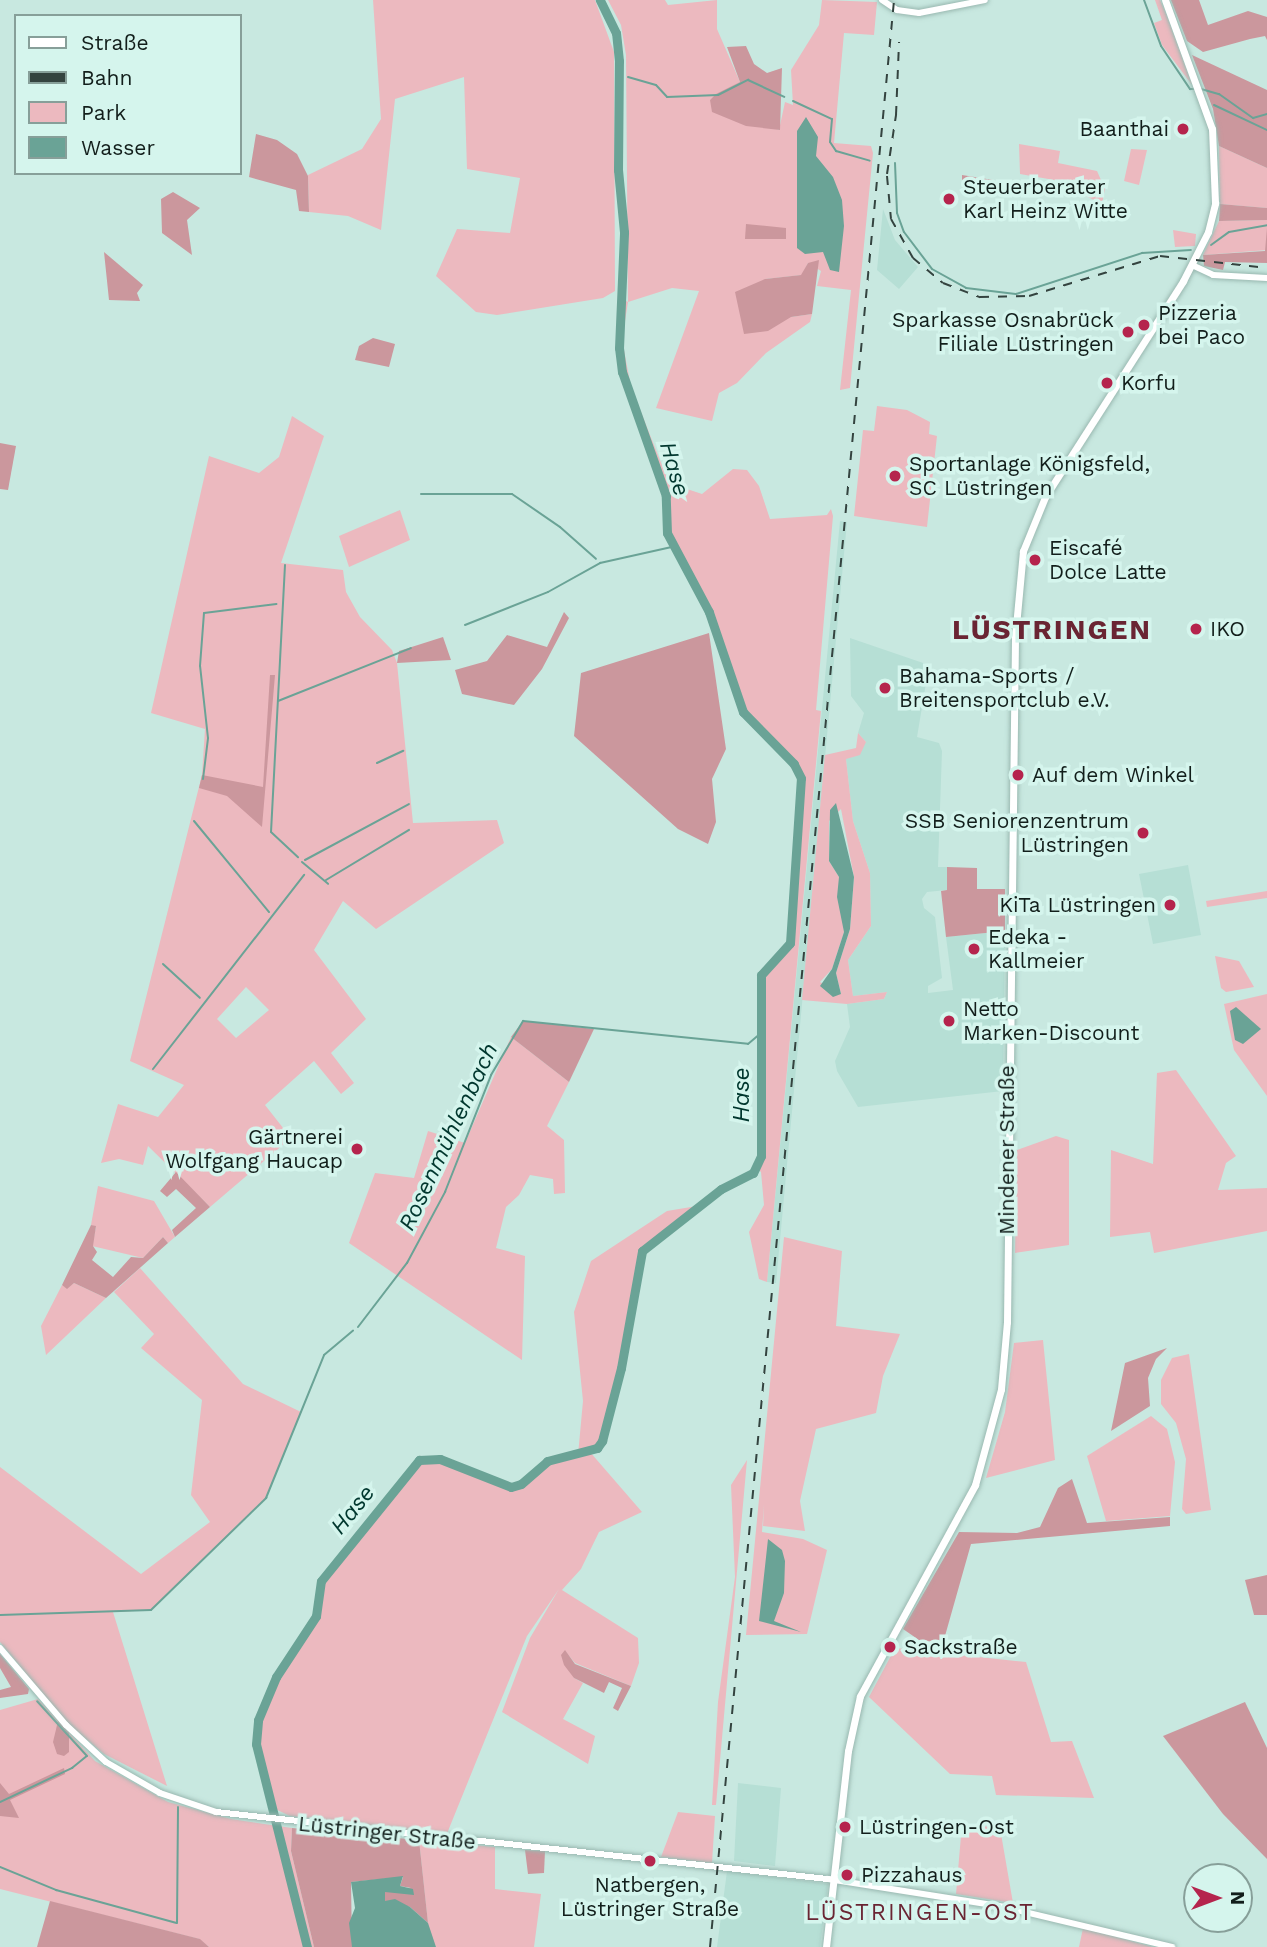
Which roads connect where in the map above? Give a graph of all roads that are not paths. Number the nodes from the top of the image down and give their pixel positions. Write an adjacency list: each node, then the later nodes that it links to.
1 (882, 0): 2 (street)
2 (985, 0)
3 (1165, 0): 4 (main road, Mindener Straße)
4 (1192, 265): 5 (street); 7 (main road, Mindener Straße)
5 (1267, 278)
6 (0, 1648): 7 (street, Lüstringer Straße)
7 (833, 1880): 8 (main road, Mindener Straße); 9 (street, Lüstringer Straße)
8 (826, 1947)
9 (1172, 1947)

